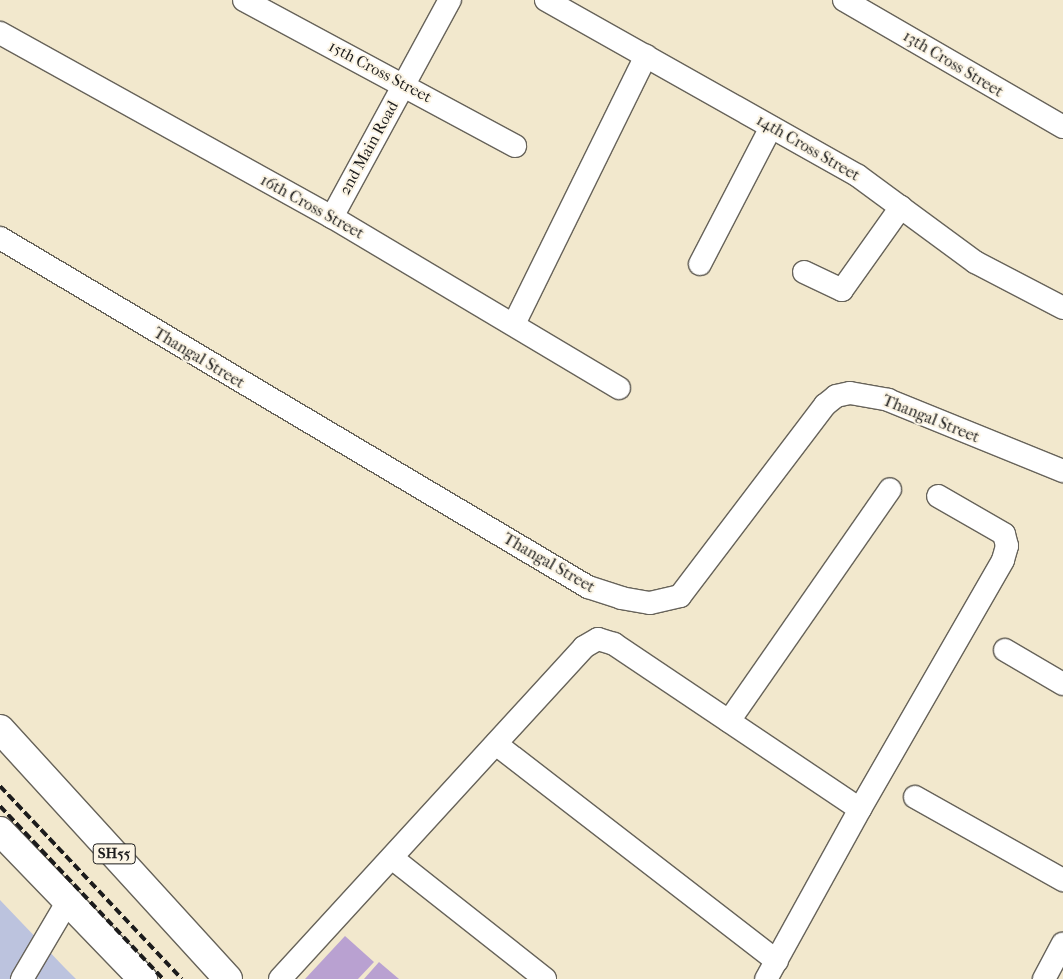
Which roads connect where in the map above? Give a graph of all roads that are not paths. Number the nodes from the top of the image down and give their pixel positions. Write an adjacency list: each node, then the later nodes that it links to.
1 (244, 0): 7 (street, 15th Cross Street)
2 (450, 0): 7 (street, 2nd Main Road)
3 (546, 0): 6 (street, 14th Cross Street)
4 (844, 0): 9 (street, 13th Cross Street)
5 (0, 33): 12 (street, 16th Cross Street)
6 (646, 56): 8 (street, 14th Cross Street); 17 (street)
7 (404, 85): 10 (street, 15th Cross Street); 12 (street, 2nd Main Road)
8 (771, 127): 11 (street, 14th Cross Street); 14 (street)
9 (1063, 127)
10 (515, 146)
11 (901, 207): 15 (street); 16 (street, 14th Cross Street)
12 (332, 216): 17 (street, 16th Cross Street)
13 (0, 238): 19 (street, Thangal Street)
14 (700, 264)
15 (804, 272)
16 (1063, 308)
17 (514, 324): 18 (street, 16th Cross Street)
18 (619, 388)
19 (1063, 471)
20 (890, 489): 24 (street)
21 (938, 496): 28 (street)
22 (1005, 650): 23 (street)
23 (1063, 684)
24 (729, 722): 26 (street); 28 (street)
25 (0, 729): 37 (main road, SH55)
26 (496, 744): 30 (street); 34 (street)
27 (915, 797): 31 (street)
28 (860, 809): 34 (street)
29 (0, 831): 32 (main road)
30 (392, 858): 38 (street); 39 (street)
31 (1063, 880)
32 (68, 901): 35 (street); 36 (main road)
33 (1063, 944): 40 (street)
34 (772, 970)
35 (22, 979)
36 (143, 979)
37 (228, 979)
38 (280, 979)
39 (545, 979)
40 (1044, 979)

